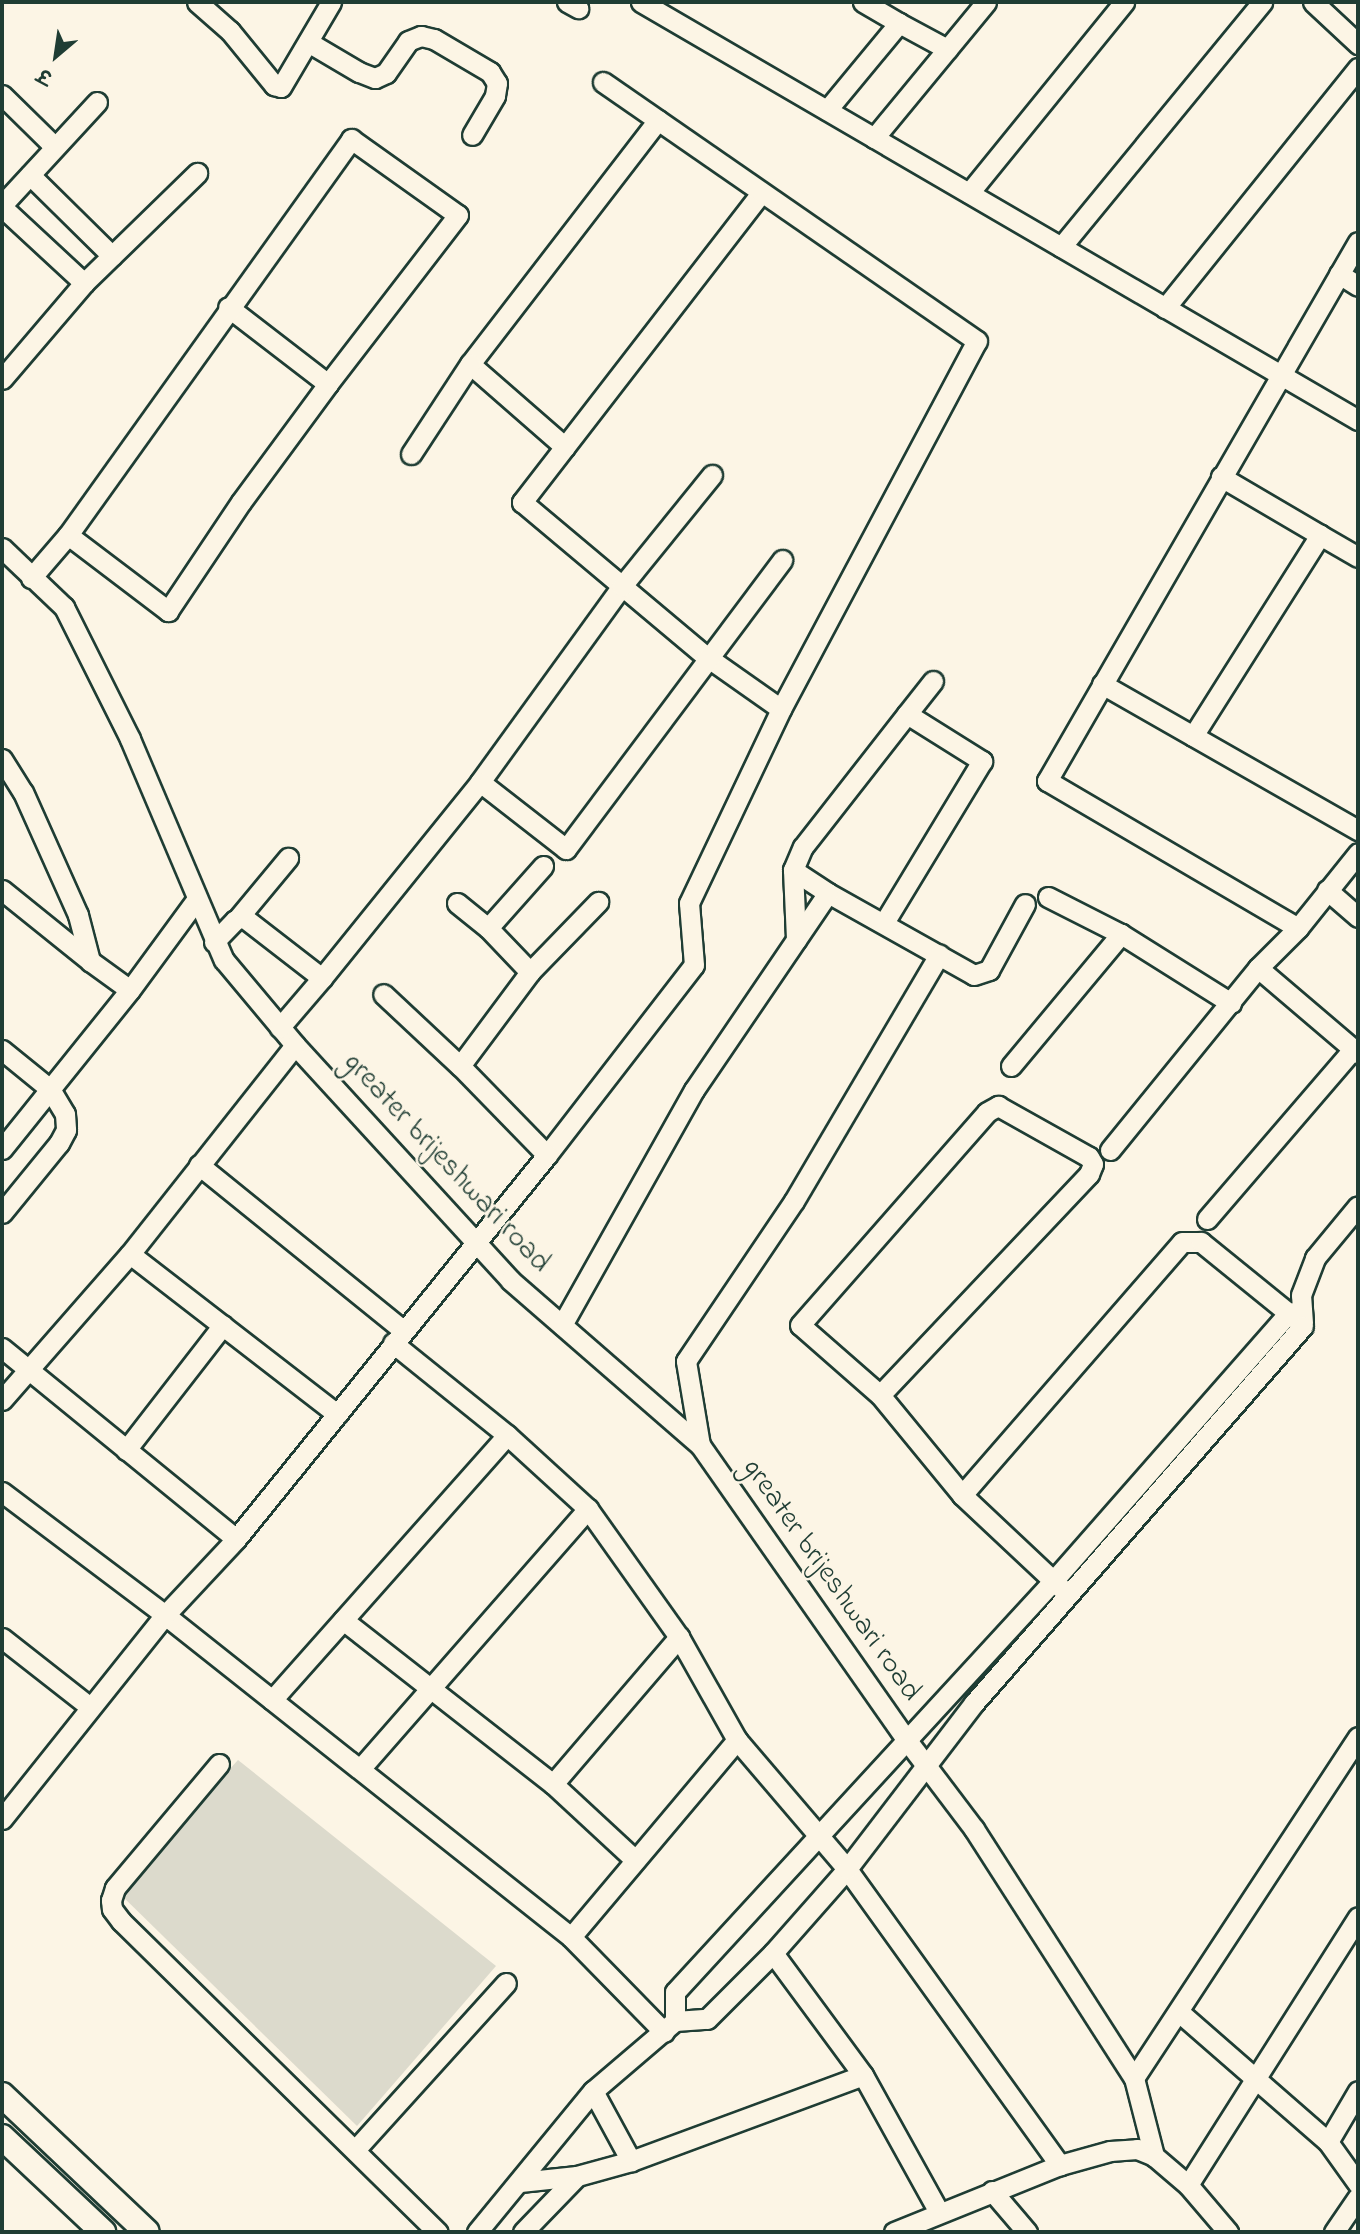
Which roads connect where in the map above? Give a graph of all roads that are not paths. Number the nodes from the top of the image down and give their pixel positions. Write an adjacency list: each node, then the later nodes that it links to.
1 (197, 2): 10 (street)
2 (331, 2): 10 (street)
3 (641, 2): 17 (street)
4 (863, 2): 9 (street)
5 (986, 2): 12 (street)
6 (1124, 2): 25 (street)
7 (1262, 2): 28 (street)
8 (1313, 2): 11 (street)
9 (899, 23): 12 (street); 17 (street)
10 (308, 41): 19 (street)
11 (1358, 44)
12 (947, 49): 20 (street)
13 (1358, 68): 34 (street)
14 (603, 82): 18 (street)
15 (2, 95): 21 (street)
16 (97, 102): 21 (street)
17 (827, 110): 20 (street)
18 (657, 120): 24 (street); 35 (street)
19 (472, 135)
20 (874, 138): 25 (street)
21 (55, 147): 23 (street)
22 (197, 173): 29 (street)
23 (30, 175): 26 (street); 29 (street)
24 (761, 193): 40 (street); 54 (street)
25 (969, 193): 28 (street)
26 (2, 206): 31 (street)
27 (1358, 242): 30 (street)
28 (1061, 247): 34 (street)
29 (112, 256): 31 (street)
30 (1339, 274): 32 (street); 36 (street)
31 (84, 283): 37 (street)
32 (1358, 285)
33 (228, 307): 38 (street); 38 (street); 44 (street)
34 (1165, 308): 36 (street)
35 (470, 364): 40 (street); 41 (street)
36 (1280, 375): 39 (street); 43 (street)
37 (2, 379)
38 (328, 384): 44 (street)
39 (1358, 420)
40 (565, 447): 50 (street)
41 (411, 454)
42 (712, 475): 50 (street)
43 (1221, 477): 45 (street); 53 (street)
44 (68, 534): 49 (street)
45 (1320, 535): 47 (street); 56 (street)
46 (2, 548): 49 (street, greater brijeshwari road)
47 (1358, 557)
48 (782, 561): 51 (street)
49 (31, 578): 68 (street, greater brijeshwari road)
50 (622, 586): 51 (street); 58 (street)
51 (707, 657): 54 (street); 58 (street)
52 (933, 681): 55 (street)
53 (1102, 684): 56 (street); 76 (street)
54 (781, 709): 97 (street)
55 (907, 714): 63 (street); 74 (street)
56 (1193, 736): 59 (street)
57 (2, 759): 81 (street)
58 (480, 782): 84 (street)
59 (1358, 830)
60 (1358, 853): 65 (street)
61 (288, 858): 72 (street)
62 (543, 866): 75 (street)
63 (793, 870): 66 (street); 78 (street)
64 (2, 890): 81 (street)
65 (1327, 890): 73 (street); 76 (street)
66 (828, 893): 74 (street); 78 (street)
67 (1048, 897): 77 (street)
68 (196, 900): 79 (street, greater brijeshwari road); 85 (street)
69 (598, 902): 83 (street)
70 (457, 903): 75 (street)
71 (1026, 904): 80 (street)
72 (239, 917): 79 (street); 84 (street)
73 (1358, 917)
74 (884, 923): 80 (street)
75 (488, 928): 83 (street)
76 (1298, 928): 82 (street)
77 (1121, 934): 87 (street); 93 (street)
78 (796, 940): 106 (street)
79 (214, 942): 88 (street, greater brijeshwari road)
80 (939, 955): 114 (street)
81 (90, 961): 85 (street)
82 (1258, 968): 87 (street); 91 (street)
83 (530, 972): 92 (street)
84 (322, 978): 88 (street)
85 (130, 990): 94 (street)
86 (383, 993): 92 (street)
87 (1231, 1003): 96 (street)
88 (280, 1027): 89 (street, greater brijeshwari road)
89 (295, 1045): 98 (street); 102 (street, greater brijeshwari road)
90 (2, 1050): 94 (street)
91 (1356, 1051): 101 (street)
92 (460, 1066): 97 (street)
93 (1011, 1066)
94 (50, 1089): 95 (street); 100 (street)
95 (2, 1149)
96 (1110, 1150)
97 (547, 1156): 102 (street)
98 (199, 1165): 103 (street); 107 (street)
99 (1358, 1206): 104 (street)
100 (2, 1213)
101 (1207, 1219)
102 (476, 1240): 106 (street, greater brijeshwari road); 107 (street)
103 (130, 1254): 105 (street); 109 (street)
104 (1297, 1317): 117 (street); 120 (street); 121 (street)
105 (223, 1325): 112 (street); 115 (street)
106 (562, 1325): 114 (street, greater brijeshwari road)
107 (398, 1337): 112 (street); 113 (street)
108 (2, 1348): 109 (street)
109 (27, 1370): 111 (street); 115 (street)
110 (880, 1395): 110 (street); 117 (street)
111 (2, 1400)
112 (337, 1414): 119 (street)
113 (507, 1435): 118 (street); 123 (street)
114 (700, 1445): 132 (street, greater brijeshwari road)
115 (126, 1450): 119 (street)
116 (2, 1492): 122 (street)
117 (962, 1495): 120 (street)
118 (588, 1508): 125 (street); 127 (street)
119 (236, 1539): 122 (street)
120 (1054, 1580): 121 (street); 126 (street)
121 (1069, 1597): 129 (street)
122 (165, 1615): 128 (street); 130 (street)
123 (343, 1620): 127 (street); 128 (street)
124 (2, 1637): 130 (street)
125 (679, 1637): 133 (street); 138 (street)
126 (958, 1683): 129 (street); 132 (street)
127 (429, 1689): 137 (street); 138 (street)
128 (272, 1700): 137 (street)
129 (974, 1703): 135 (street)
130 (90, 1707): 139 (street)
131 (1358, 1737): 136 (street)
132 (906, 1739): 135 (street, greater brijeshwari road); 140 (street)
133 (737, 1740): 140 (street); 141 (street)
134 (219, 1764): 157 (street)
135 (927, 1765): 142 (street); 151 (street, greater brijeshwari road)
136 (1350, 1767): 147 (street)
137 (360, 1769): 144 (street)
138 (554, 1784): 141 (street)
139 (2, 1819)
140 (818, 1837): 142 (street); 148 (street)
141 (635, 1860): 144 (street)
142 (847, 1869): 145 (street); 160 (street)
143 (1358, 1917): 150 (street)
144 (571, 1937): 148 (street)
145 (773, 1953): 148 (street); 149 (street)
146 (506, 1983): 157 (street)
147 (1179, 2012): 150 (street); 151 (street)
148 (670, 2026): 152 (street)
149 (863, 2075): 159 (street); 167 (street)
150 (1256, 2077): 156 (street); 164 (street)
151 (1134, 2078): 158 (street, greater brijeshwari road)
152 (593, 2091): 159 (street); 162 (street)
153 (1358, 2091): 156 (street)
154 (2, 2095): 169 (main road)
155 (2, 2137): 168 (main road)
156 (1328, 2142): 163 (street)
157 (355, 2150): 170 (street)
158 (1154, 2156): 160 (street); 164 (street)
159 (631, 2161): 161 (street)
160 (1060, 2165): 165 (street)
161 (577, 2176): 162 (street); 172 (street)
162 (520, 2182): 171 (street)
163 (1358, 2184)
164 (1188, 2185): 175 (street)
165 (992, 2191): 167 (street); 174 (street)
166 (1358, 2197): 176 (street)
167 (939, 2212): 173 (street)
168 (103, 2232)
169 (147, 2232)
170 (438, 2232)
171 (477, 2232)
172 (523, 2232)
173 (894, 2232)
174 (1027, 2232)
175 (1228, 2232)
176 (1334, 2232)

